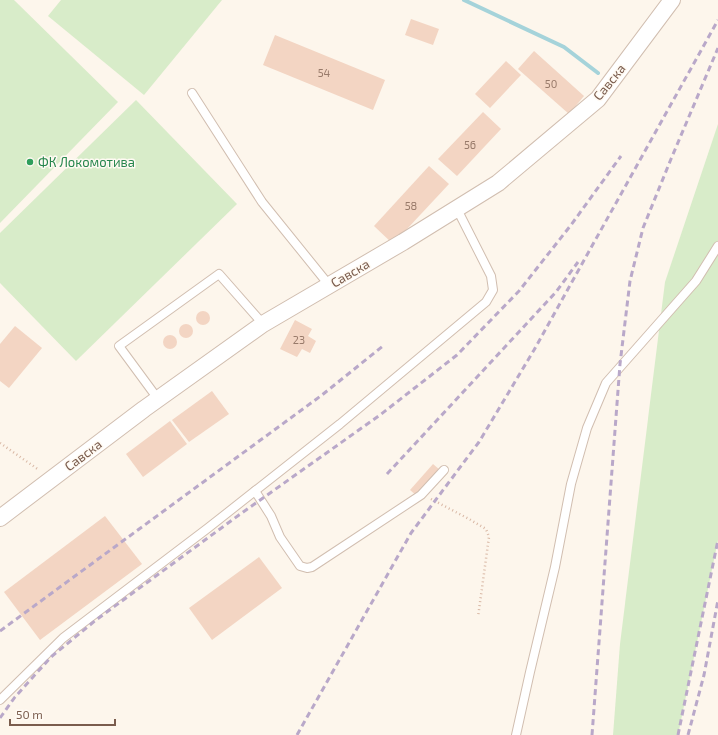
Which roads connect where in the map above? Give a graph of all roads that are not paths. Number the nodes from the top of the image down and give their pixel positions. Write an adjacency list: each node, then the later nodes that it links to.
1 (672, 0): 3 (street, Савска)
2 (192, 92): 5 (lane)
3 (457, 209): 5 (street, Савска); 9 (lane)
4 (718, 246): 12 (lane)
5 (329, 286): 6 (street, Савска)
6 (263, 324): 7 (street, Савска); 7 (lane)
7 (158, 399): 10 (street, Савска)
8 (444, 470): 9 (lane)
9 (255, 491): 11 (lane)
10 (0, 518)
11 (0, 700)
12 (516, 735)

